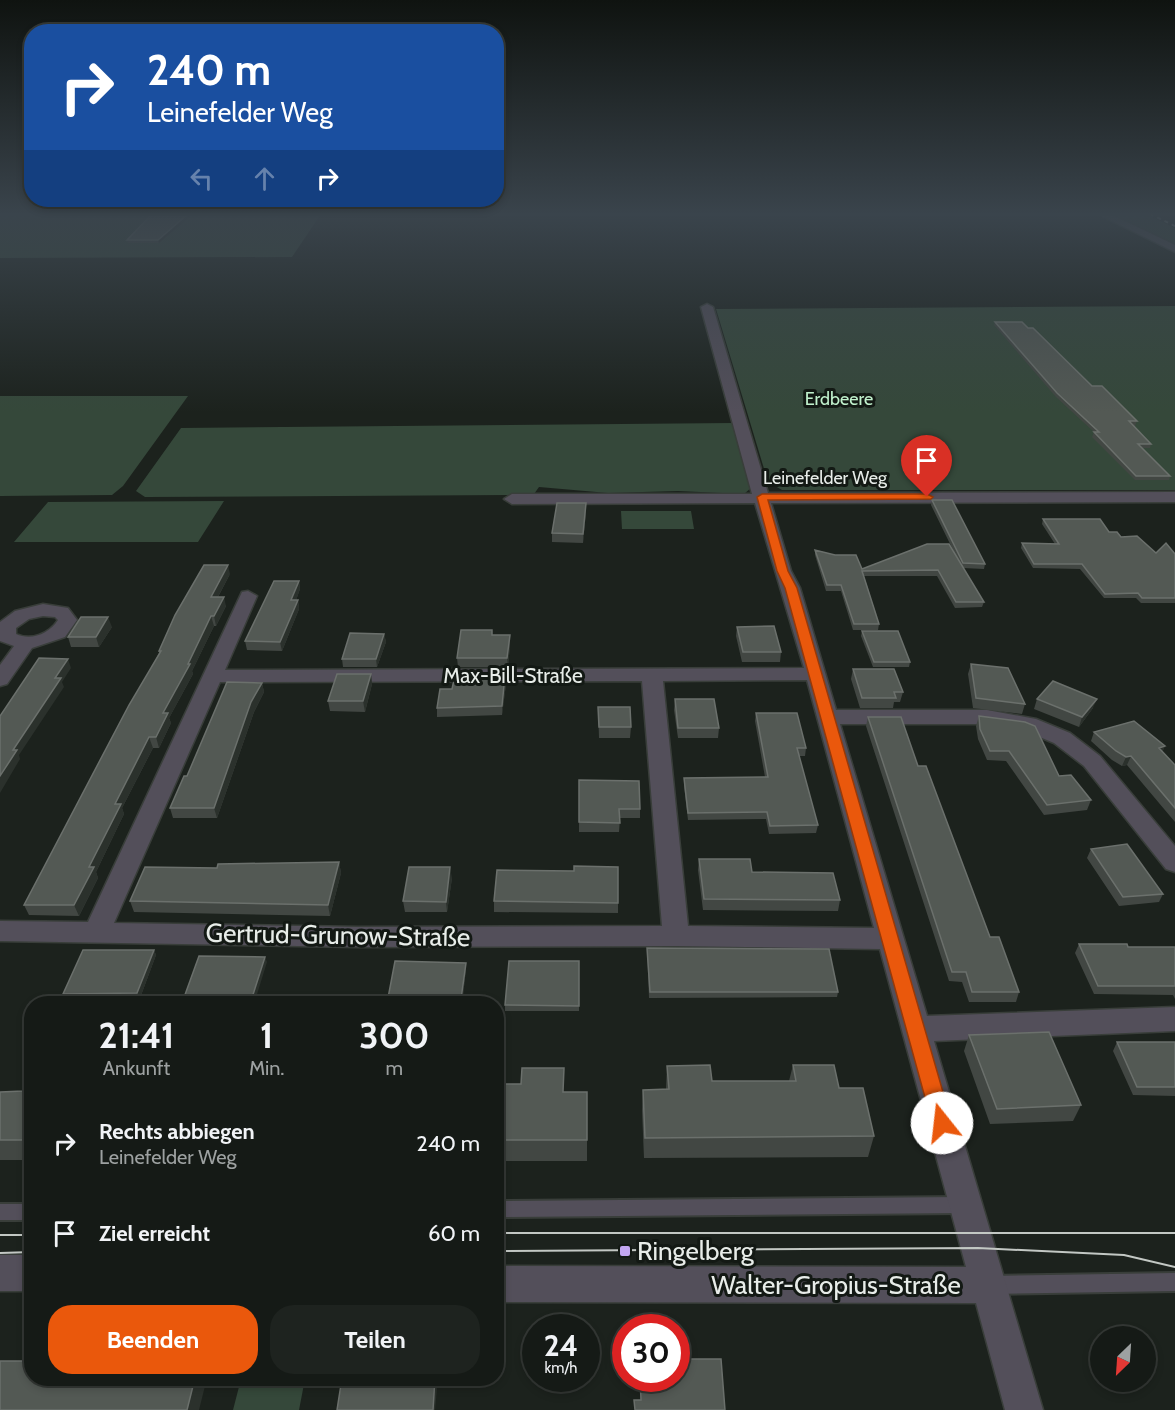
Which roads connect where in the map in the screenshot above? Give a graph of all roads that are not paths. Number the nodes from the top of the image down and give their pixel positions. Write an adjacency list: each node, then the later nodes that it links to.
1 (707, 307): 2 (street)
2 (762, 497): 3 (street, Leinefelder Weg); 4 (street, Leinefelder Weg); 8 (street)
3 (1175, 497)
4 (512, 499)
5 (248, 596): 10 (street)
6 (3, 626): 7 (street); 7 (street)
7 (26, 642): 11 (street)
8 (815, 674): 9 (street, Max-Bill-Straße); 12 (street)
9 (652, 675): 10 (street, Max-Bill-Straße); 16 (street)
10 (212, 676): 15 (street)
11 (0, 680)
12 (827, 717): 13 (street); 17 (street)
13 (1175, 863)
14 (0, 932): 15 (street, Gertrud-Grunow-Straße)
15 (97, 932): 16 (street, Gertrud-Grunow-Straße)
16 (676, 936): 17 (street, Gertrud-Grunow-Straße)
17 (890, 939): 19 (street)
18 (1175, 1019): 19 (street)
19 (915, 1029): 20 (street)
20 (966, 1205): 21 (lane); 28 (street)
21 (504, 1209)
22 (0, 1212): 23 (lane)
23 (24, 1212)
24 (0, 1273): 25 (street)
25 (24, 1273)
26 (1175, 1282): 28 (lane, Walter-Gropius-Straße)
27 (504, 1284): 28 (street, Walter-Gropius-Straße)
28 (988, 1285): 29 (street)
29 (1024, 1410)

